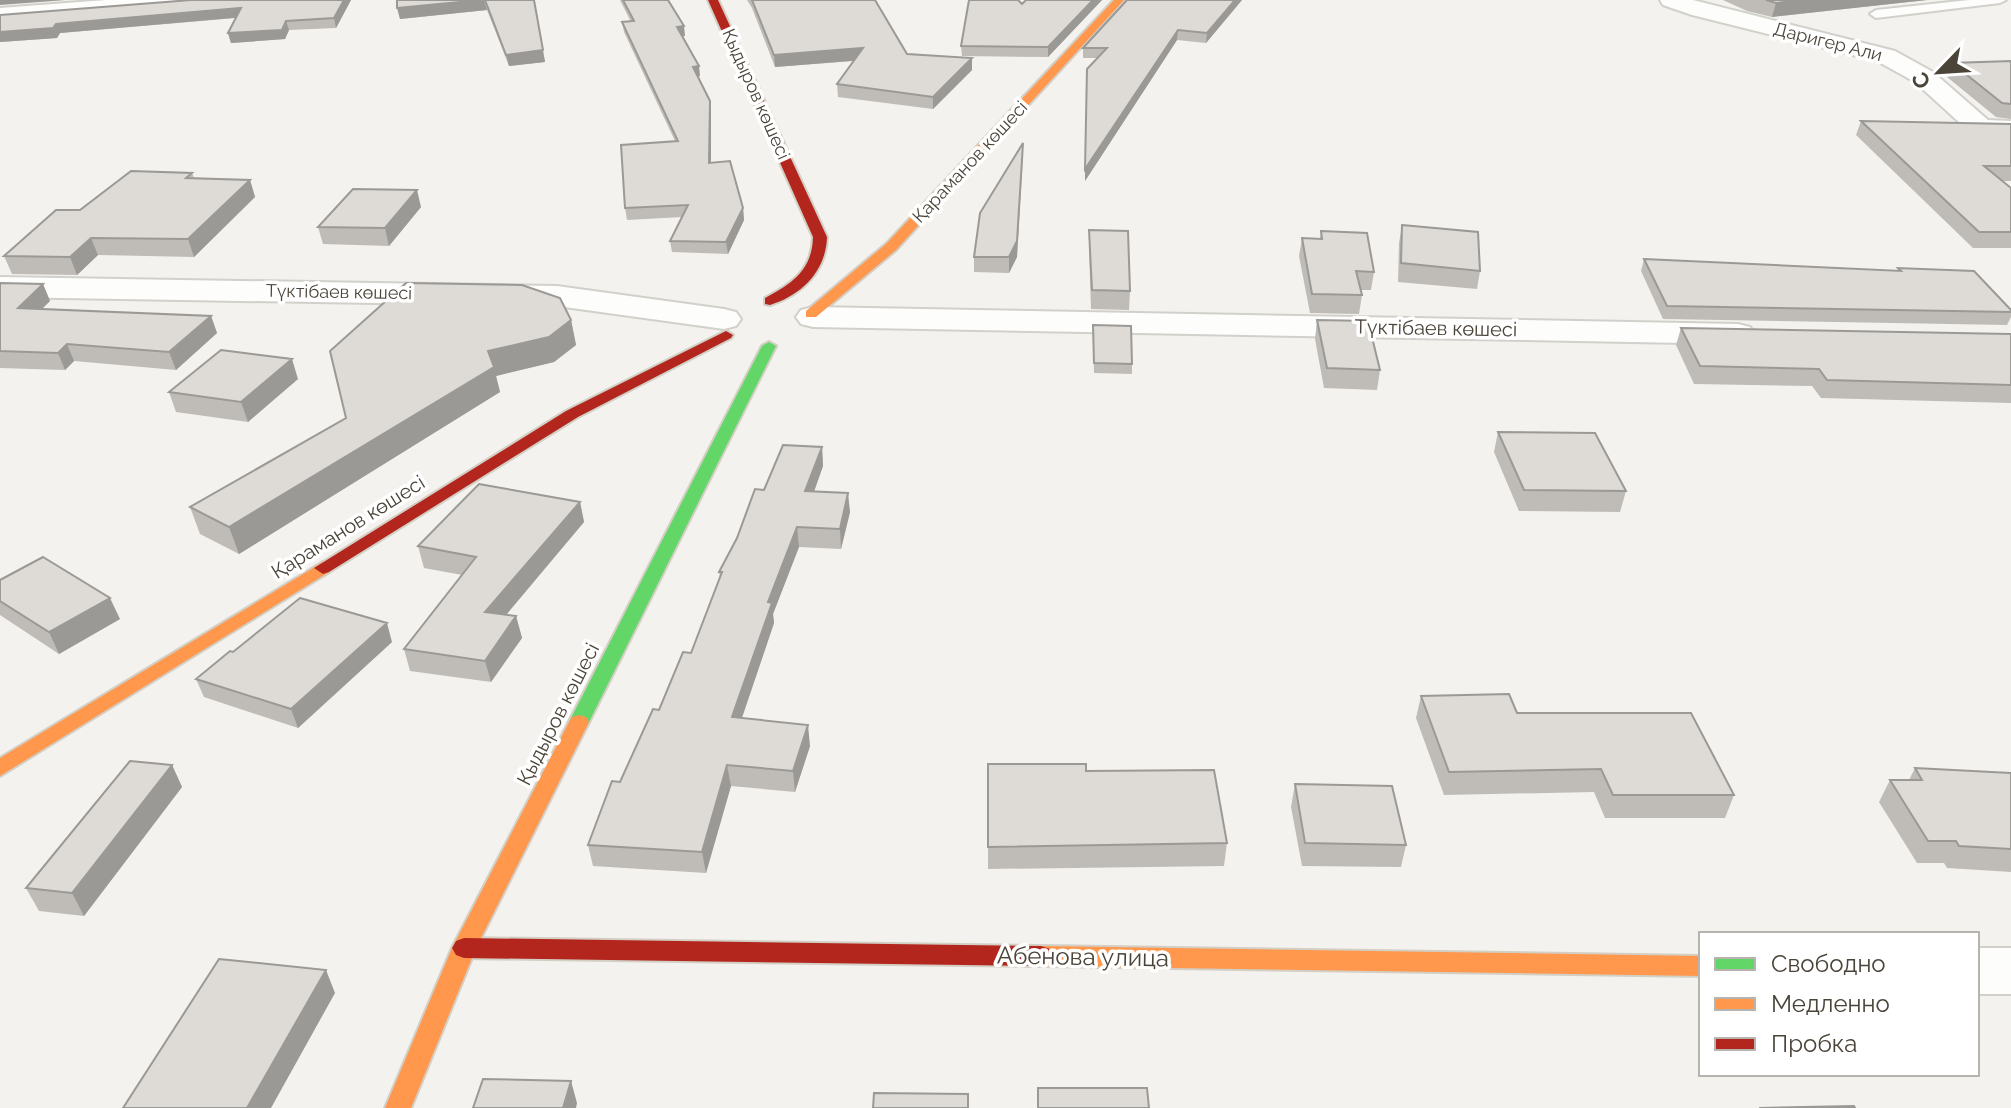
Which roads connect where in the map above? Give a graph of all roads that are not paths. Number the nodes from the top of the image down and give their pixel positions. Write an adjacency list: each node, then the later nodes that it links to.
1 (192, 0): 7 (street)
2 (713, 0): 13 (street, Қыдыров көшесі)
3 (1119, 0): 9 (street, Қараманов көшесі)
4 (1671, 0): 8 (street, Даригер Али)
5 (2000, 0): 6 (lane)
6 (1876, 14)
7 (0, 15)
8 (2011, 129)
9 (891, 247): 10 (street); 12 (street, Қараманов көшесі)
10 (863, 249)
11 (0, 287): 13 (street, Түктібаев көшесі)
12 (811, 321): 13 (street); 14 (street, Түктібаев көшесі)
13 (751, 327): 15 (street, Қараманов көшесі); 16 (street, Қыдыров көшесі)
14 (1771, 334)
15 (0, 768)
16 (464, 948): 17 (street, Абенова улица); 20 (street, Қыдыров көшесі)
17 (1699, 966)
18 (1979, 971): 19 (street)
19 (2011, 971)
20 (398, 1108)

